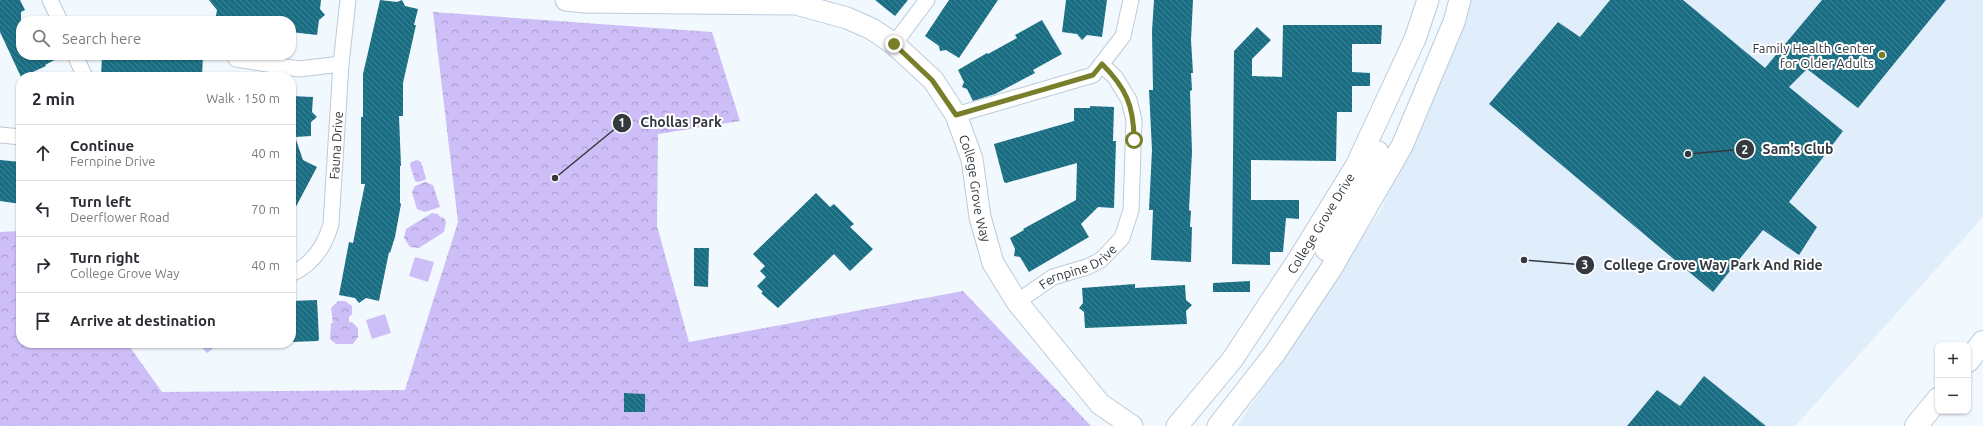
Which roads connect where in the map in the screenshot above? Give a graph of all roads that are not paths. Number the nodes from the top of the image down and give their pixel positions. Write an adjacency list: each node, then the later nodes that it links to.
1 (50, 0): 9 (street)
2 (348, 0): 13 (street, Fauna Drive)
3 (927, 0): 10 (street)
4 (1131, 0): 14 (street)
5 (1428, 0): 16 (main road, College Grove Drive)
6 (1460, 0): 21 (main road)
7 (578, 1): 8 (main road, College Grove Way)
8 (796, 2): 10 (main road, College Grove Way)
9 (58, 16)
10 (894, 44): 17 (main road, College Grove Way)
11 (77, 60): 15 (street)
12 (242, 60): 13 (street)
13 (341, 64): 22 (street, Fauna Drive)
14 (1102, 64): 17 (street); 23 (street, Fernpine Drive)
15 (83, 72)
16 (1384, 105): 20 (main road, College Grove Drive); 21 (main road)
17 (956, 115): 23 (main road, College Grove Way)
18 (0, 136): 19 (street)
19 (16, 137)
20 (1336, 197): 24 (main road); 29 (main road, College Grove Drive)
21 (1362, 216): 24 (main road)
22 (296, 271)
23 (1017, 302): 28 (main road, College Grove Way)
24 (1301, 314): 30 (main road)
25 (1983, 342): 26 (highway)
26 (1971, 357)
27 (1935, 403): 31 (highway)
28 (1132, 426)
29 (1177, 426)
30 (1218, 426)
31 (1916, 426)

